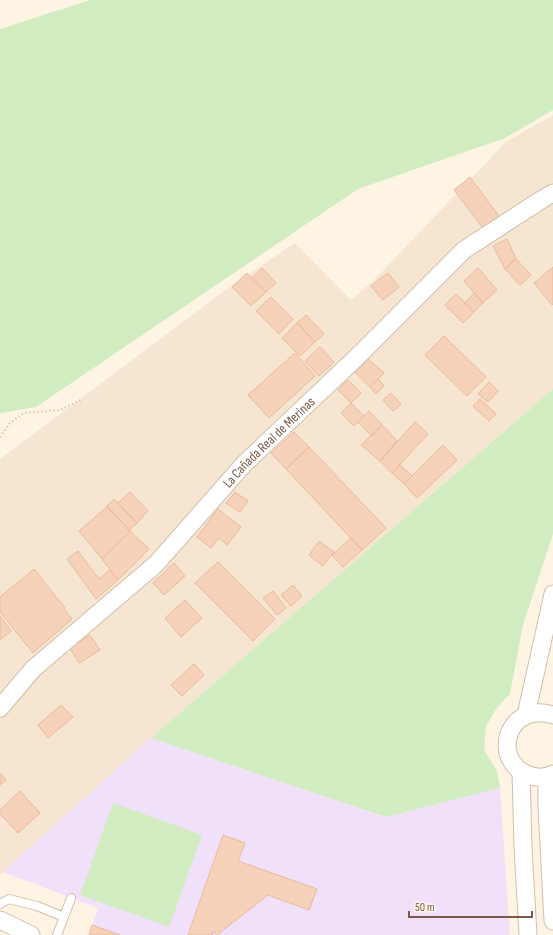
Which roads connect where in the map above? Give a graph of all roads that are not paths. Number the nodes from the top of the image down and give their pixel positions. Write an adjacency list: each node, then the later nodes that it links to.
1 (553, 194): 4 (street, La Cañada Real de Merinas)
2 (553, 594): 5 (street)
3 (553, 700): 6 (street)
4 (0, 708)
5 (526, 715): 6 (street); 7 (street)
6 (553, 715)
7 (521, 771): 8 (street); 16 (street)
8 (551, 775): 13 (street)
9 (71, 898): 11 (lane)
10 (0, 904): 11 (lane)
11 (64, 917): 15 (lane)
12 (0, 920): 14 (street)
13 (553, 920)
14 (31, 935)
15 (57, 935)
16 (528, 935)

